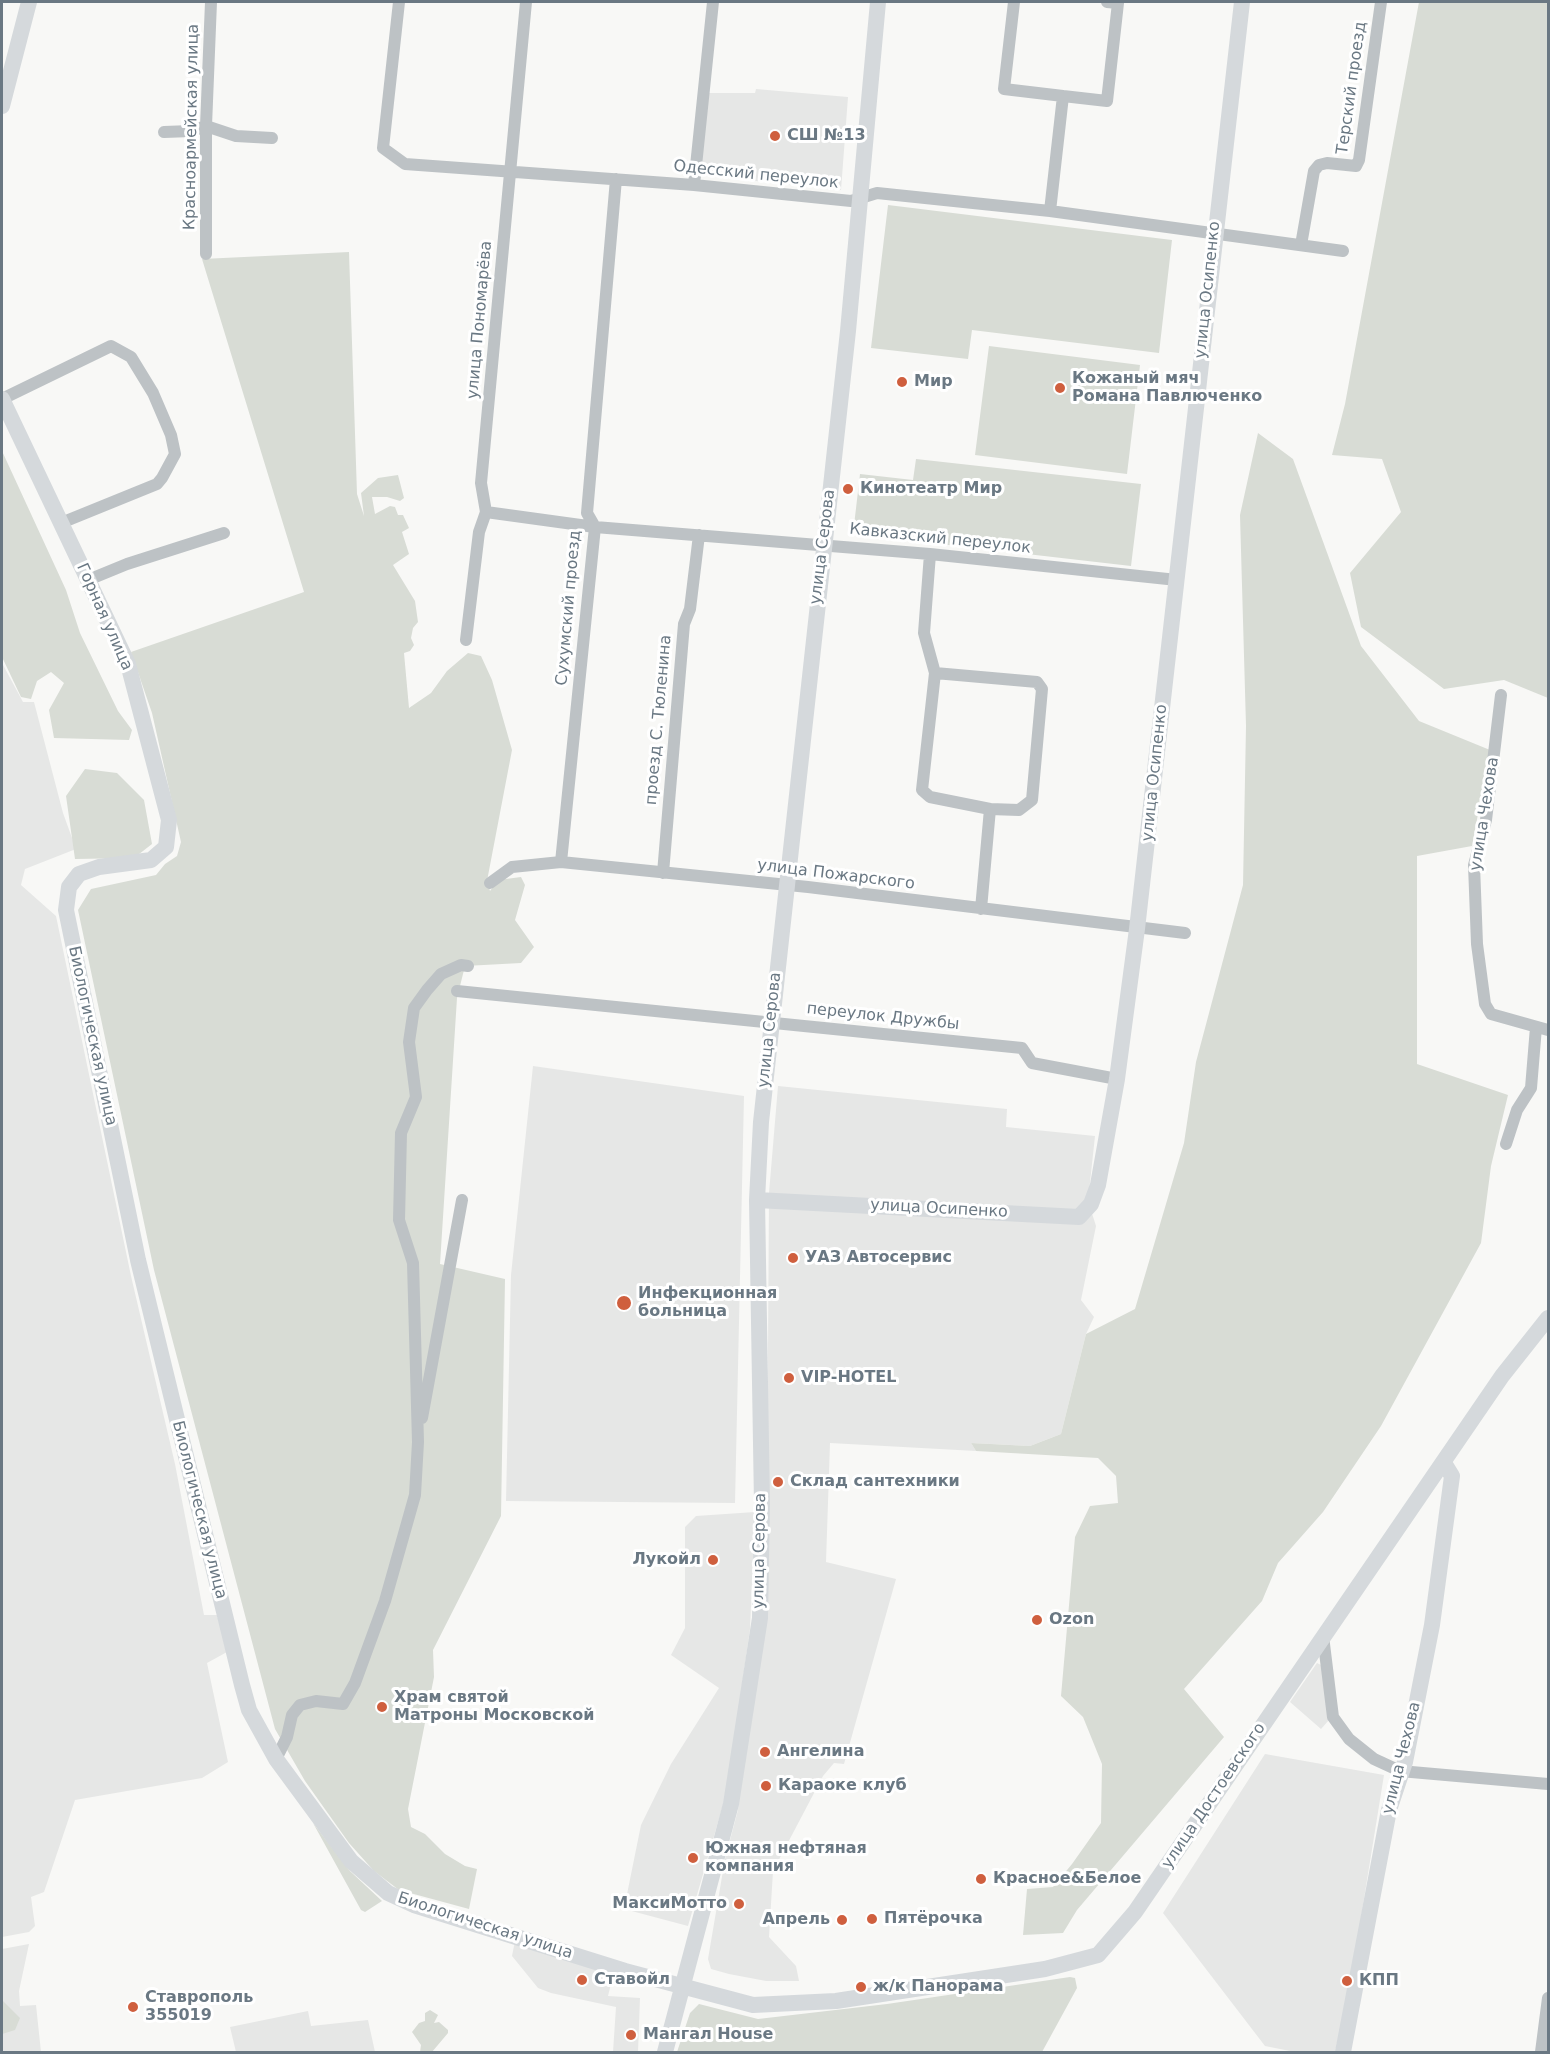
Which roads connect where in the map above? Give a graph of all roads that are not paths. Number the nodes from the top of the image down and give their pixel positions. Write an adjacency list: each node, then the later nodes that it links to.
1 (29, 2): 12 (street)
2 (211, 2): 13 (street, Красноармейская улица)
3 (399, 2): 16 (street, Одесский переулок)
4 (526, 2): 16 (street, улица Пономарёва)
5 (713, 2): 18 (street)
6 (878, 2): 19 (street, улица Серова)
7 (1014, 2): 11 (street)
8 (1107, 2): 11 (street)
9 (1242, 2): 21 (street, улица Осипенко)
10 (1381, 2): 22 (street, Терский проезд)
11 (1064, 96): 20 (street)
12 (2, 106)
13 (206, 126): 14 (street); 15 (street); 24 (street, Красноармейская улица)
14 (164, 132)
15 (272, 138)
16 (510, 172): 17 (street, Одесский переулок); 26 (street, улица Пономарёва)
17 (616, 179): 18 (street, Одесский переулок); 28 (street, Сухумский проезд)
18 (694, 184): 19 (street, Одесский переулок)
19 (861, 197): 20 (street, Одесский переулок); 31 (street, улица Серова)
20 (1050, 211): 21 (street, Одесский переулок)
21 (1214, 234): 22 (street, Одесский переулок); 34 (street, улица Осипенко)
22 (1301, 245): 23 (street, Одесский переулок)
23 (1343, 251)
24 (206, 254)
25 (2, 399): 27 (street, Горная улица); 27 (street)
26 (486, 512): 28 (street, Кавказский переулок); 35 (street, улица Пономарёва)
27 (62, 523): 33 (street, Горная улица)
28 (595, 526): 30 (street, Кавказский переулок); 40 (street, Сухумский проезд)
29 (224, 533): 33 (street)
30 (699, 535): 31 (street, Кавказский переулок); 41 (street, проезд С. Тюленина)
31 (823, 545): 32 (street, Кавказский переулок); 43 (street, улица Серова)
32 (930, 554): 34 (street, Кавказский переулок); 36 (street)
33 (88, 580): 39 (street, Горная улица)
34 (1176, 580): 45 (street, улица Осипенко)
35 (466, 640)
36 (936, 673): 38 (street); 38 (street)
37 (1501, 695): 50 (street, улица Чехова)
38 (990, 808): 44 (street)
39 (166, 847): 59 (street, Биологическая улица)
40 (561, 862): 41 (street, улица Пожарского); 42 (street, улица Пожарского)
41 (663, 873): 43 (street, улица Пожарского)
42 (490, 883)
43 (786, 885): 44 (street, улица Пожарского); 49 (street, улица Серова)
44 (981, 909): 45 (street, улица Пожарского)
45 (1137, 929): 46 (street, улица Пожарского); 51 (street, улица Осипенко)
46 (1185, 933)
47 (468, 966): 56 (street)
48 (457, 991): 49 (street, переулок Дружбы)
49 (771, 1022): 51 (street, переулок Дружбы); 54 (street, улица Серова)
50 (1542, 1029): 52 (street)
51 (1118, 1079): 54 (street, улица Осипенко)
52 (1506, 1144)
53 (462, 1200): 56 (street)
54 (757, 1200): 62 (street, улица Серова)
55 (1548, 1318): 57 (street, улица Достоевского)
56 (418, 1442): 59 (street)
57 (1444, 1463): 58 (street, улица Достоевского); 60 (street, улица Чехова)
58 (1323, 1636): 60 (street); 62 (street, улица Достоевского)
59 (276, 1759): 62 (street, Биологическая улица)
60 (1400, 1770): 61 (street); 65 (street, улица Чехова)
61 (1548, 1784)
62 (683, 1988): 64 (street, улица Серова)
63 (1548, 1998): 66 (street)
64 (665, 2052)
65 (1343, 2052)
66 (1541, 2052)

